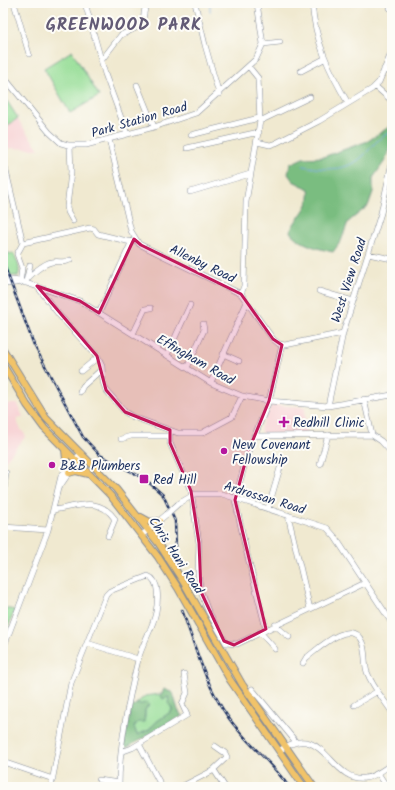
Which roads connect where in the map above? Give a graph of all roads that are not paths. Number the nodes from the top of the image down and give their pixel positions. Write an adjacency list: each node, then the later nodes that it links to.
1 (14, 3): 10 (street)
2 (85, 3): 12 (street)
3 (196, 3): 20 (street)
4 (257, 3): 8 (street)
5 (312, 3): 11 (street)
6 (145, 8): 12 (street)
7 (280, 42): 8 (street)
8 (262, 44): 13 (street, Park Station Road)
9 (392, 51): 14 (street)
10 (29, 54)
11 (324, 59): 15 (street); 23 (street)
12 (102, 61): 27 (street)
13 (250, 67): 20 (street, Park Station Road); 24 (street)
14 (384, 69): 16 (street); 19 (street)
15 (301, 71)
16 (392, 74)
17 (3, 76): 31 (street)
18 (137, 85): 25 (street)
19 (375, 86): 22 (street); 23 (street)
20 (219, 94): 25 (street, Park Station Road)
21 (310, 97): 24 (street)
22 (392, 101)
23 (348, 103): 30 (street)
24 (260, 119): 26 (street); 28 (street)
25 (154, 127): 27 (street, Park Station Road)
26 (258, 132): 30 (street); 32 (street)
27 (127, 134): 29 (street, Park Station Road)
28 (191, 135)
29 (109, 139): 31 (street, Park Station Road); 38 (street)
30 (257, 142): 35 (street)
31 (70, 146): 37 (street)
32 (187, 148)
33 (392, 162): 40 (street, West View Road)
34 (5, 167): 39 (street)
35 (250, 174): 36 (street); 49 (street)
36 (190, 192)
37 (72, 221)
38 (133, 241): 39 (street); 49 (street, Allenby Road); 54 (street)
39 (23, 243): 45 (street)
40 (368, 254): 42 (street); 50 (street, West View Road)
41 (70, 260): 45 (street)
42 (392, 260)
43 (30, 265): 45 (street)
44 (3, 279): 45 (street, Effingham Road)
45 (23, 282): 46 (street, Effingham Road); 47 (street, Effingham Road)
46 (3, 284)
47 (37, 286): 54 (street, Effingham Road); 62 (street)
48 (319, 291): 50 (street)
49 (241, 294): 51 (street, Allenby Road)
50 (353, 301): 56 (street, West View Road)
51 (247, 302): 58 (street, Allenby Road); 60 (street)
52 (190, 305): 61 (street)
53 (151, 308): 57 (street)
54 (99, 313): 57 (street, Effingham Road)
55 (203, 324): 65 (street)
56 (343, 333): 58 (street); 74 (street, West View Road)
57 (133, 334): 61 (street, Effingham Road)
58 (282, 345): 73 (street)
59 (3, 349): 82 (main road, Chris Hani Road)
60 (223, 354): 63 (street); 68 (street)
61 (167, 355): 65 (street, Effingham Road)
62 (98, 357): 66 (street); 67 (street)
63 (239, 361)
64 (3, 365): 80 (main road, Chris Hani Road)
65 (187, 368): 71 (street, Effingham Road)
66 (102, 369): 69 (street); 75 (street)
67 (81, 371)
68 (212, 380)
69 (80, 392)
70 (392, 395): 72 (street, Effingham Road)
71 (242, 396): 73 (street, Effingham Road); 75 (street)
72 (364, 399): 74 (street, Effingham Road); 77 (street)
73 (269, 401): 74 (street, Effingham Road); 78 (street)
74 (328, 406)
75 (170, 433): 79 (street); 89 (street)
76 (328, 435): 77 (street); 78 (street); 84 (street)
77 (372, 435): 81 (street)
78 (254, 436): 91 (street)
79 (121, 439)
80 (64, 448): 83 (main road, Chris Hani Road); 86 (main road)
81 (392, 453)
82 (83, 455): 83 (street); 94 (main road, Chris Hani Road)
83 (77, 461): 86 (street); 88 (main road, Chris Hani Road)
84 (320, 464)
85 (280, 468): 92 (street)
86 (68, 470): 88 (main road); 93 (street)
87 (6, 473): 90 (street)
88 (90, 474): 100 (main road, Chris Hani Road)
89 (191, 495): 91 (street, Ardrossan Road); 96 (street, Ardrossan Road, bridge); 108 (street)
90 (3, 498)
91 (235, 498): 92 (street, Ardrossan Road); 107 (street)
92 (268, 509): 95 (street, Ardrossan Road)
93 (53, 510): 98 (street); 101 (street)
94 (137, 514): 96 (main road); 99 (main road, Chris Hani Road)
95 (288, 515): 103 (street, Ardrossan Road); 104 (street)
96 (159, 521): 99 (street, Ardrossan Road); 102 (main road)
97 (3, 527): 98 (street)
98 (48, 530): 111 (street)
99 (149, 530): 100 (street, Ardrossan Road); 102 (main road, Chris Hani Road)
100 (142, 535): 125 (main road, Chris Hani Road)
101 (108, 536)
102 (154, 537): 123 (main road, Chris Hani Road)
103 (365, 583): 104 (street); 106 (street, Ardrossan Road)
104 (310, 609): 105 (street)
105 (275, 624): 107 (street); 109 (street)
106 (392, 624)
107 (266, 629): 108 (street)
108 (260, 632): 112 (street)
109 (289, 637)
110 (87, 643): 113 (street); 113 (street); 130 (street)
111 (3, 649)
112 (275, 649)
113 (138, 659): 124 (street)
114 (303, 663): 117 (street)
115 (184, 674): 121 (street)
116 (252, 689): 120 (street)
117 (378, 691): 118 (street); 119 (street)
118 (354, 705)
119 (392, 712)
120 (295, 742): 123 (street); 129 (street)
121 (139, 744): 124 (street); 134 (street)
122 (215, 746): 128 (street)
123 (287, 748): 125 (street); 138 (main road, Chris Hani Road)
124 (121, 752): 132 (street)
125 (280, 753): 137 (main road, Chris Hani Road)
126 (3, 762): 130 (street)
127 (392, 764): 129 (street)
128 (212, 770): 135 (street); 136 (street)
129 (378, 773): 139 (street)
130 (53, 779): 133 (street)
131 (99, 780): 132 (street)
132 (119, 785)
133 (51, 787)
134 (162, 787)
135 (181, 787)
136 (226, 787)
137 (304, 787)
138 (314, 787)
139 (387, 787)

